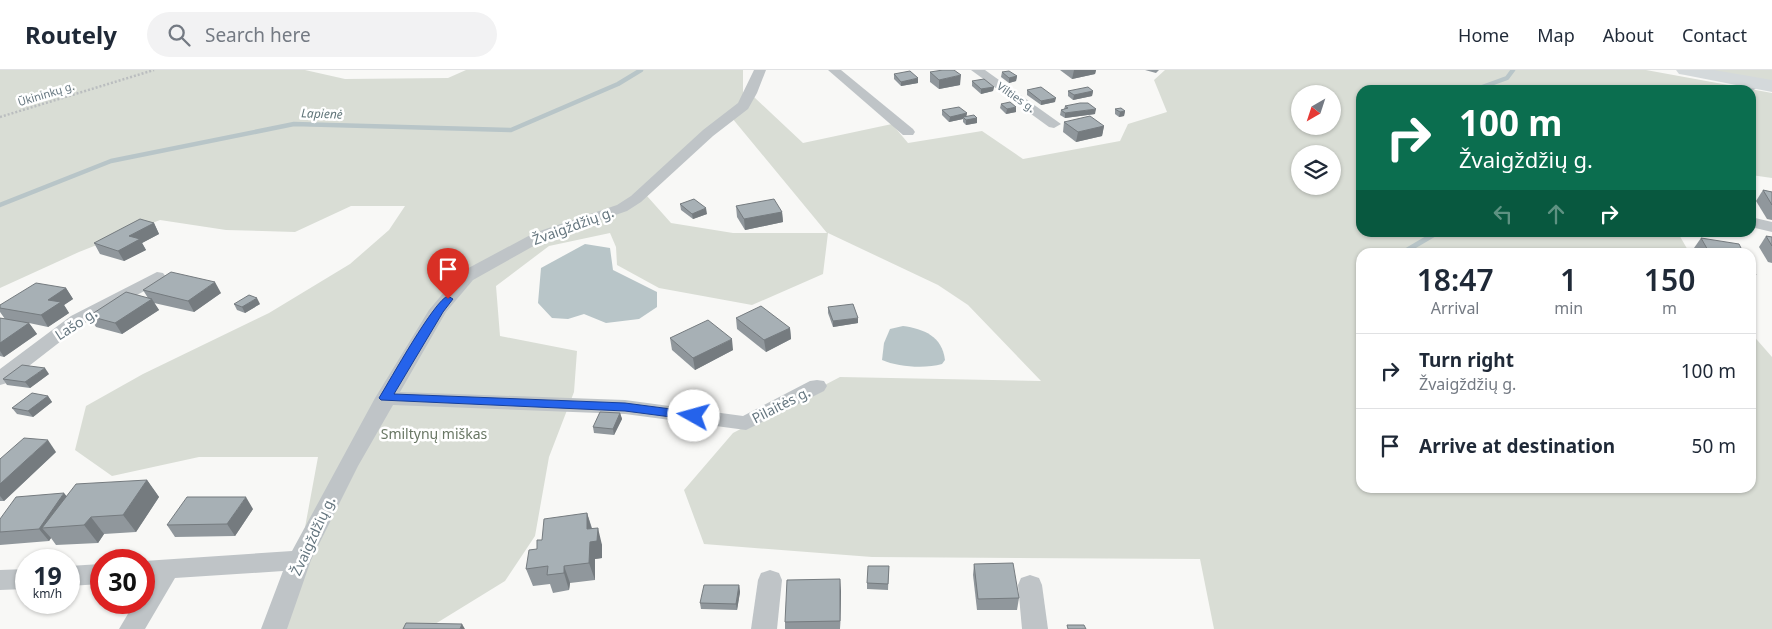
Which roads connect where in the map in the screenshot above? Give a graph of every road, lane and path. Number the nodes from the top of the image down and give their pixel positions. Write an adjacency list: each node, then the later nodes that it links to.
1 (154, 70): 8 (path, Ūkininkų g.)
2 (760, 70): 16 (street, Žvaigždžių g.)
3 (834, 70): 10 (street)
4 (977, 70): 9 (street, Vilties g.)
5 (1685, 70): 6 (main road)
6 (1753, 82): 7 (main road)
7 (1772, 86)
8 (0, 117)
9 (1054, 124)
10 (908, 132)
11 (1756, 223): 12 (street)
12 (1772, 227)
13 (157, 276): 14 (street, Lašo g.)
14 (0, 379)
15 (817, 386): 16 (street, Pilaitės g.)
16 (385, 398): 17 (street, Žvaigždžių g.)
17 (299, 560): 18 (street); 25 (street, Žvaigždžių g.)
18 (168, 570): 19 (street); 24 (street)
19 (155, 571)
20 (15, 579): 21 (street)
21 (0, 580)
22 (770, 580): 26 (street)
23 (1030, 585): 27 (street)
24 (132, 629)
25 (274, 629)
26 (764, 629)
27 (1035, 629)

